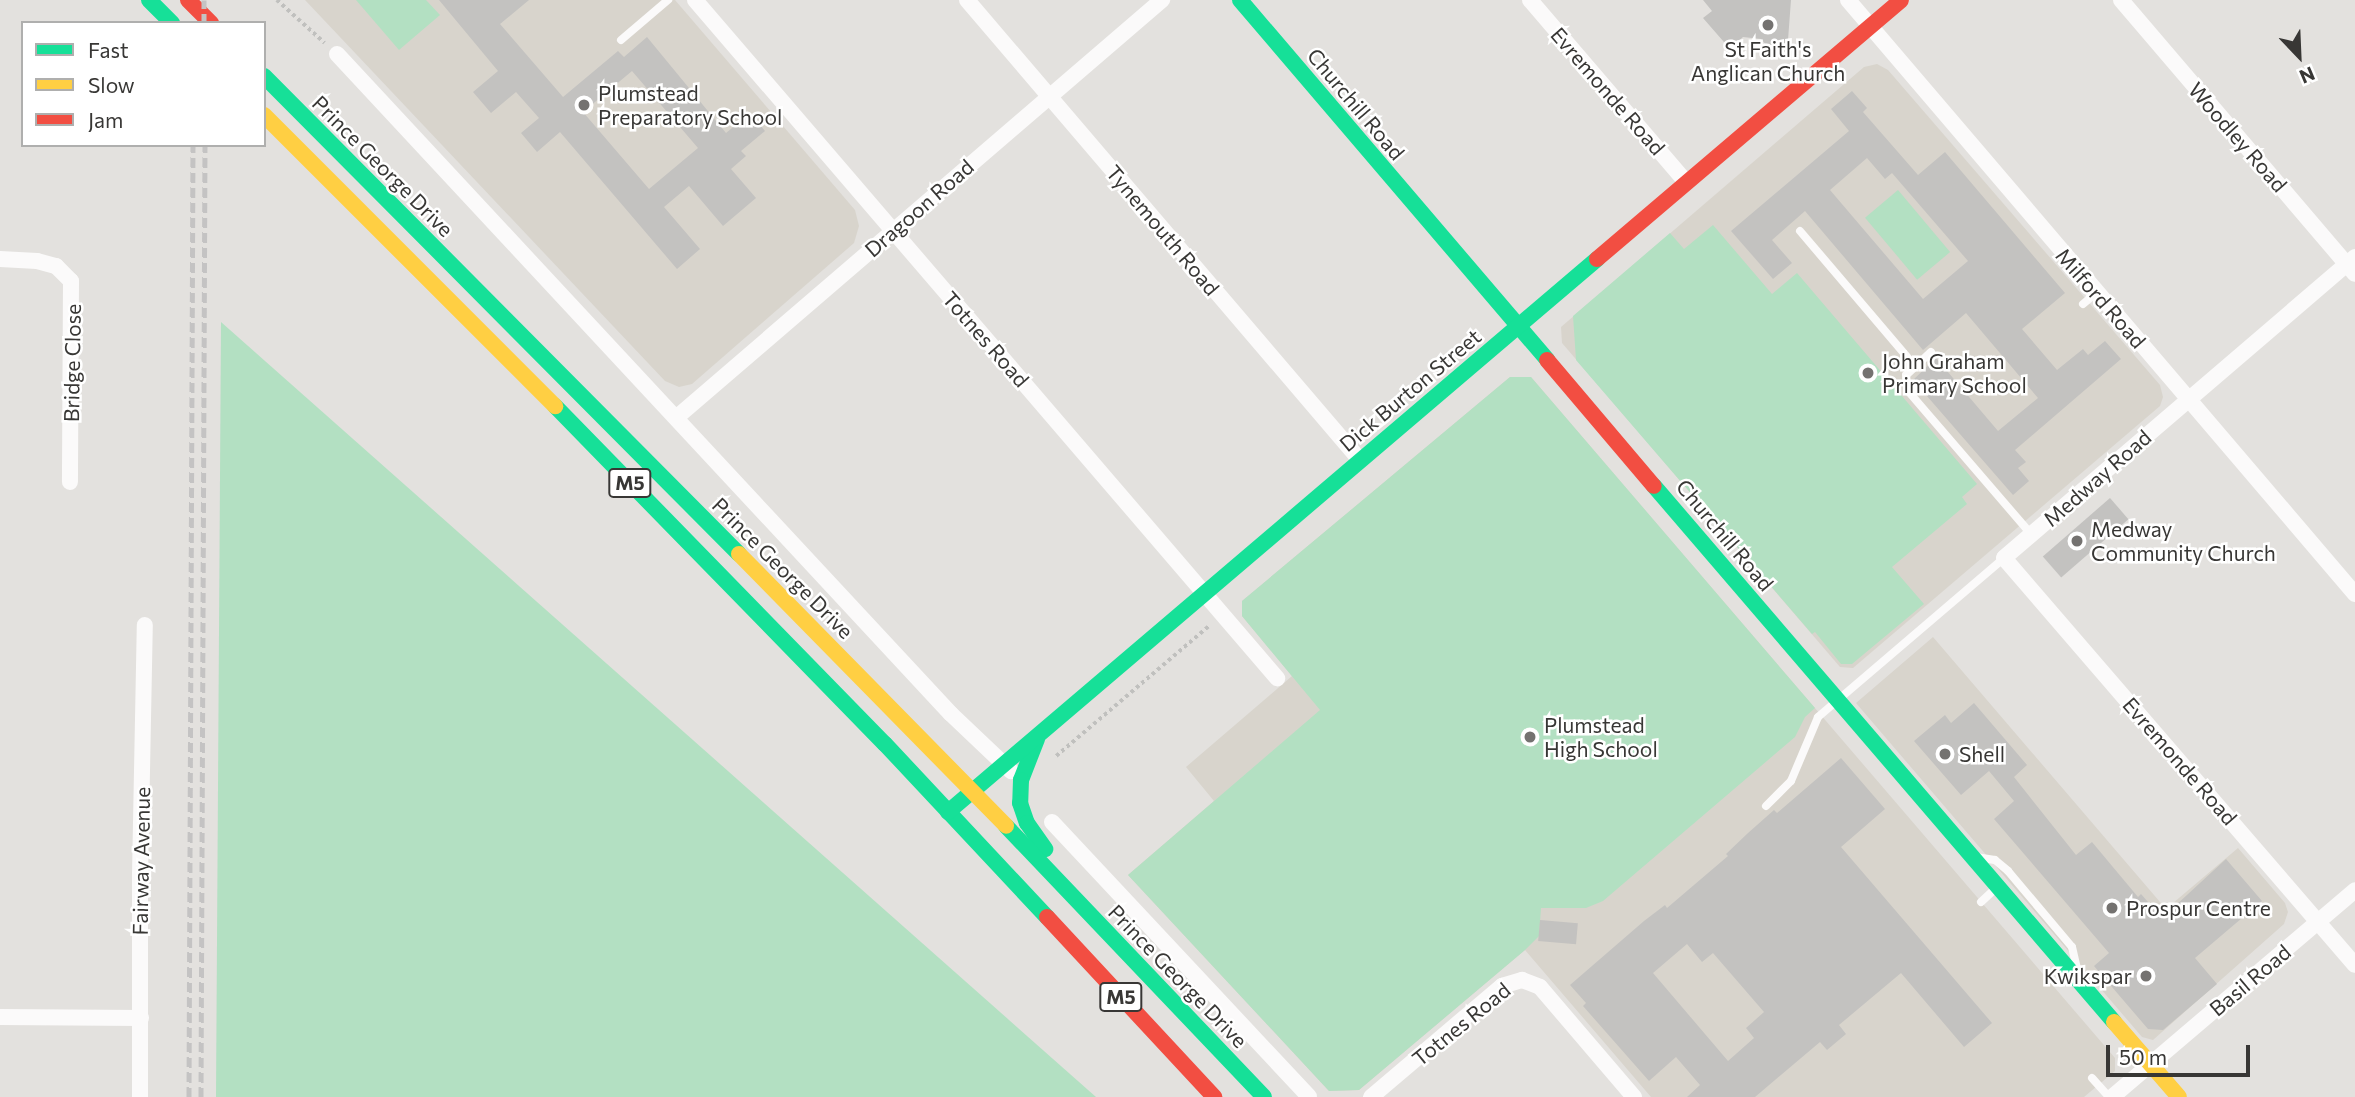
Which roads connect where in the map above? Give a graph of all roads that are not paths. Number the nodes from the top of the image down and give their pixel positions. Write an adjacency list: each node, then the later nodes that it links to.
1 (149, 0): 12 (main road)
2 (188, 0): 13 (main road)
3 (668, 0): 15 (lane)
4 (695, 0): 21 (street, Totnes Road)
5 (967, 0): 18 (street, Tynemouth Road)
6 (1162, 0): 18 (street, Dragoon Road)
7 (1240, 0): 27 (main road, Churchill Road)
8 (1530, 0): 20 (street, Evremonde Road)
9 (1848, 0): 14 (street, Milford Road)
10 (1901, 0): 14 (main road, Dick Burton Street)
11 (2121, 0): 24 (street, Woodley Road)
12 (170, 21)
13 (209, 21)
14 (1870, 26): 20 (main road, Dick Burton Street); 25 (street, Milford Road)
15 (621, 40)
16 (337, 54): 31 (street, Prince George Drive)
17 (266, 78): 44 (main road, Prince George Drive / M5)
18 (1050, 97): 21 (street, Dragoon Road); 32 (street, Tynemouth Road)
19 (266, 118): 46 (main road, M5)
20 (1686, 182): 27 (main road, Dick Burton Street)
21 (893, 231): 31 (street, Dragoon Road); 36 (street, Totnes Road)
22 (1800, 231): 29 (lane)
23 (0, 259): 33 (street, Bridge Close)
24 (2352, 265): 30 (street, Medway Road)
25 (2096, 293): 26 (lane); 30 (street, Milford Road)
26 (2083, 304)
27 (1519, 327): 32 (main road, Dick Burton Street); 40 (main road, Churchill Road)
28 (1931, 352): 29 (lane)
29 (1915, 366): 34 (lane)
30 (2188, 399): 34 (street, Medway Road); 37 (street, Milford Road)
31 (677, 417): 42 (street, Prince George Drive)
32 (1360, 460): 36 (main road, Dick Burton Street)
33 (70, 482)
34 (2032, 535): 35 (street, Medway Road)
35 (2004, 558): 40 (lane, Medway Road); 52 (street, Evremonde Road)
36 (1203, 593): 39 (street, Totnes Road); 41 (main road, Dick Burton Street)
37 (2355, 594)
38 (145, 625): 57 (street, Fairway Avenue)
39 (1277, 678)
40 (1838, 700): 45 (lane, Medway Road); 48 (main road, Churchill Road)
41 (1037, 738): 42 (main road, Dick Burton Street); 43 (main road)
42 (1002, 764): 43 (street, Prince George Drive); 44 (main road, Dick Burton Street)
43 (1021, 780): 53 (main road)
44 (972, 791): 46 (main road, Dick Burton Street); 53 (main road, Prince George Drive / M5)
45 (1766, 806)
46 (948, 812): 61 (main road, M5)
47 (1052, 822): 63 (street)
48 (1970, 856): 49 (main road, Churchill Road); 55 (lane)
49 (1997, 887): 51 (lane); 55 (main road, Churchill Road)
50 (2355, 890): 52 (street, Basil Road)
51 (1981, 902)
52 (2318, 922): 54 (street, Evremonde Road); 58 (street, Basil Road)
53 (1129, 954): 62 (main road, Prince George Drive / M5)
54 (2355, 965)
55 (2080, 983): 58 (main road, Churchill Road)
56 (0, 1017): 57 (street)
57 (141, 1018): 60 (street, Fairway Avenue)
58 (2151, 1064): 66 (street, Basil Road); 67 (main road, Churchill Road)
59 (2092, 1077): 66 (lane)
60 (141, 1097)
61 (1214, 1097)
62 (1264, 1097)
63 (1309, 1097)
64 (1371, 1097): 65 (street, Totnes Road)
65 (1634, 1097)
66 (2111, 1097)
67 (2179, 1097)

